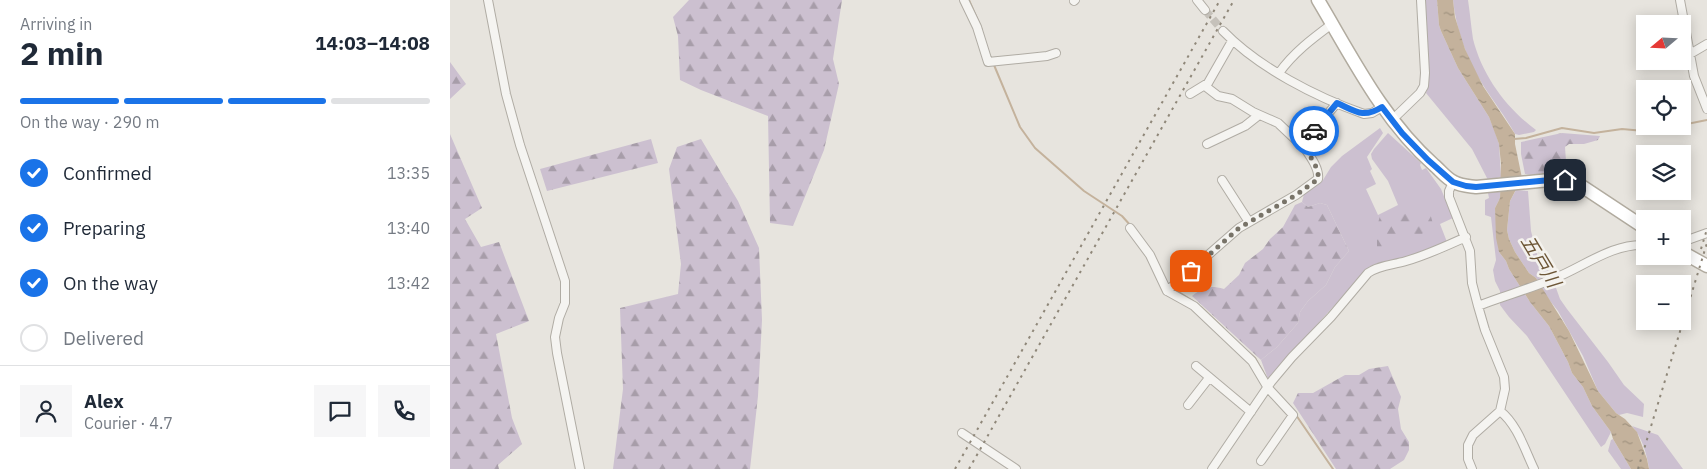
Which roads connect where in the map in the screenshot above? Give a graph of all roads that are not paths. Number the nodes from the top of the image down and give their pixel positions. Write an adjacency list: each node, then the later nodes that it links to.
1 (488, 0): 47 (street)
2 (964, 0): 13 (street)
3 (1197, 0): 7 (street)
4 (1318, 0): 9 (main road)
5 (1421, 0): 23 (street)
6 (1680, 0): 8 (street)
7 (1205, 10)
8 (1683, 15)
9 (1332, 24): 16 (street); 20 (main road)
10 (1223, 31): 11 (street)
11 (1232, 41): 16 (street); 17 (street)
12 (1707, 44): 14 (street)
13 (1056, 53)
14 (1691, 53)
15 (1691, 60): 21 (street)
16 (1279, 73): 19 (street)
17 (1205, 86): 18 (street); 22 (street)
18 (1190, 94)
19 (1337, 103): 20 (street); 24 (street)
20 (1382, 107): 23 (main road)
21 (1707, 109)
22 (1259, 114): 24 (street); 25 (street)
23 (1392, 120): 27 (main road)
24 (1300, 141): 28 (street)
25 (1207, 144)
26 (1222, 180): 28 (street)
27 (1453, 182): 29 (main road); 32 (street)
28 (1249, 222): 37 (street)
29 (1636, 222)
30 (1130, 228): 37 (street)
31 (1707, 233): 33 (street)
32 (1466, 237): 38 (street); 41 (street)
33 (1691, 239)
34 (1636, 246): 38 (street)
35 (1691, 257): 36 (main road)
36 (1707, 266)
37 (1167, 291): 41 (street)
38 (1478, 306): 43 (street)
39 (1196, 366): 40 (street)
40 (1209, 378): 42 (street); 44 (street)
41 (1268, 388): 44 (street); 46 (street)
42 (1188, 405)
43 (1500, 411): 50 (street); 51 (street)
44 (1251, 412): 49 (street)
45 (962, 433): 48 (street)
46 (1261, 461)
47 (580, 469)
48 (1016, 469)
49 (1212, 469)
50 (1472, 469)
51 (1534, 469)

